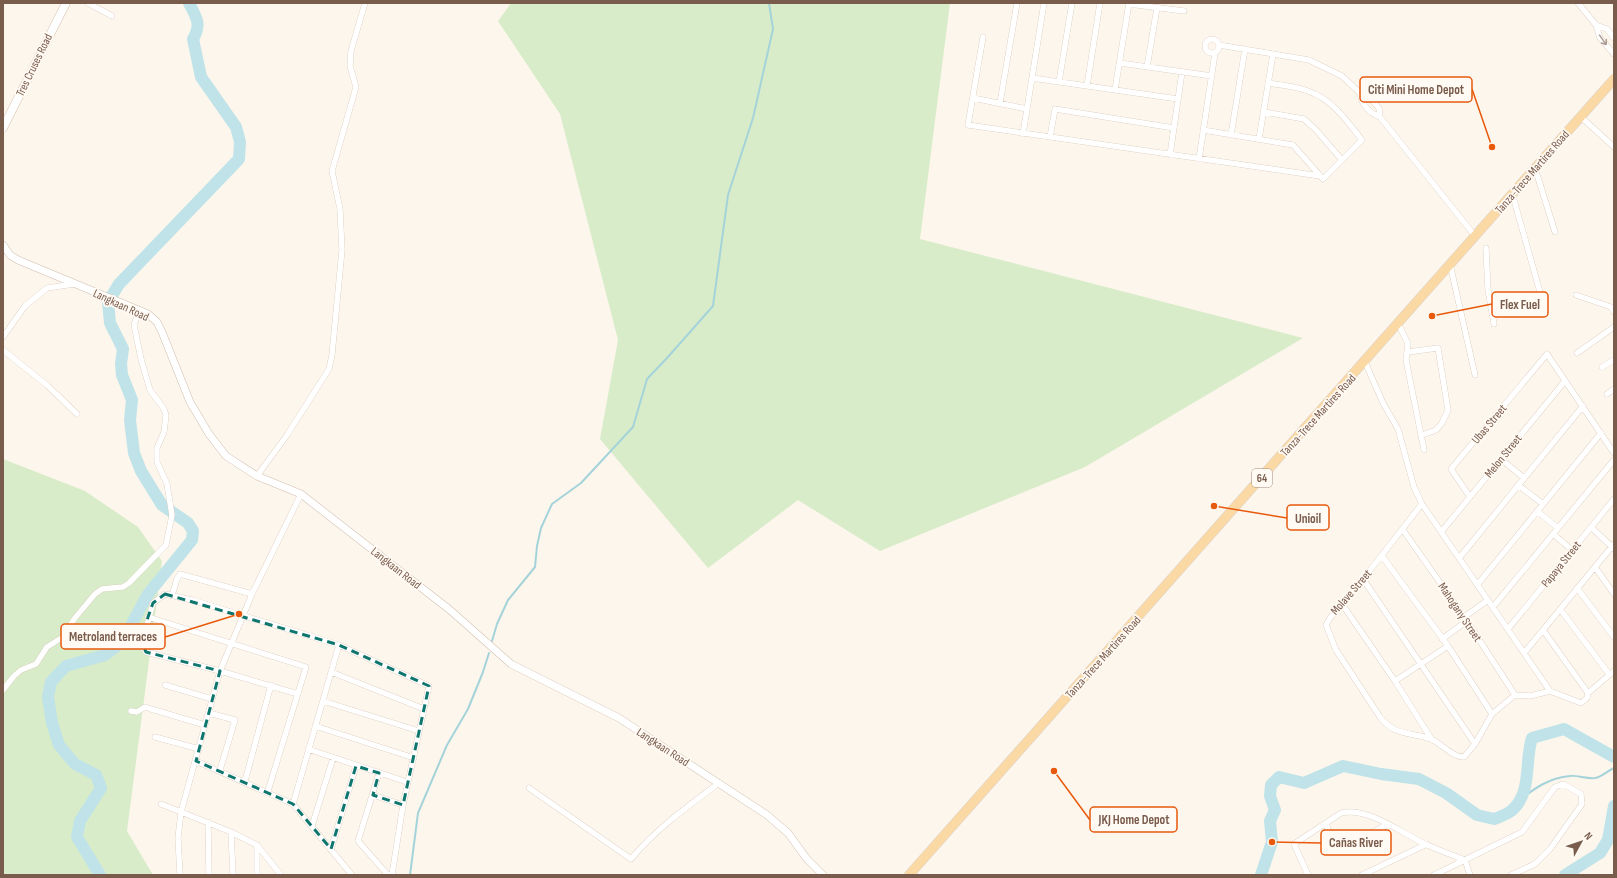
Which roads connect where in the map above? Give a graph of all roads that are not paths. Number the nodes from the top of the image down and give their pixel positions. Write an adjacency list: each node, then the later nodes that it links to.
1 (66, 3): 39 (main road, Tres Cruses Road)
2 (88, 3): 12 (street)
3 (365, 3): 86 (street)
4 (1016, 3): 34 (street)
5 (1044, 3): 25 (street)
6 (1072, 3): 27 (street)
7 (1100, 3): 29 (street)
8 (1129, 3): 10 (street); 21 (street)
9 (1578, 3): 13 (street)
10 (1157, 8): 11 (street); 22 (street)
11 (1184, 11)
12 (112, 16)
13 (1596, 25): 15 (street); 20 (street, one-way to 20)
14 (983, 37): 32 (street)
15 (1614, 38)
16 (1220, 45): 17 (street); 18 (street); 18 (street)
17 (1245, 49): 19 (street); 43 (street)
18 (1215, 53): 24 (street)
19 (1273, 54): 28 (street); 31 (street)
20 (1614, 54)
21 (1120, 63): 22 (street); 30 (street)
22 (1147, 67): 23 (street)
23 (1182, 72): 24 (street); 33 (street)
24 (1212, 76): 41 (street)
25 (1032, 78): 27 (street); 35 (street)
26 (1614, 79): 38 (main road, Tanza-Trece Martires Road / 64)
27 (1059, 82): 29 (street)
28 (1268, 83): 36 (street); 49 (street)
29 (1087, 86): 30 (street)
30 (1115, 90): 33 (street)
31 (1360, 93): 37 (street); 37 (street)
32 (973, 98): 34 (street); 42 (street)
33 (1178, 99): 40 (street)
34 (1000, 103): 35 (street)
35 (1027, 108): 42 (street)
36 (1264, 112): 45 (street); 49 (street)
37 (1380, 117): 54 (street)
38 (1581, 117): 46 (street); 50 (main road, Tanza-Trece Martires Road / 64)
39 (3, 128)
40 (1174, 128): 44 (street); 47 (street)
41 (1203, 130): 43 (street); 48 (street)
42 (1023, 134): 44 (street)
43 (1231, 135): 45 (street)
44 (1050, 137): 47 (street)
45 (1259, 140): 51 (street)
46 (1614, 147)
47 (1170, 155): 48 (street)
48 (1199, 159): 51 (street)
49 (1342, 160): 51 (street)
50 (1535, 167): 52 (main road, Tanza-Trece Martires Road / 64); 53 (street)
51 (1320, 176)
52 (1512, 193): 54 (main road, Tanza-Trece Martires Road / 64); 60 (street)
53 (1555, 232)
54 (1475, 236): 57 (main road, Tanza-Trece Martires Road / 64)
55 (3, 245): 58 (street, Langkaan Road)
56 (1486, 248): 65 (street)
57 (1450, 264): 64 (main road, Tanza-Trece Martires Road / 64); 74 (street)
58 (74, 284): 62 (street, Langkaan Road); 67 (street)
59 (1576, 295): 63 (street)
60 (1542, 299)
61 (1614, 301): 63 (street)
62 (139, 310): 86 (street, Langkaan Road); 133 (street)
63 (1612, 310)
64 (1398, 323): 69 (street); 72 (main road, Tanza-Trece Martires Road / 64)
65 (1494, 324)
66 (1614, 326): 70 (street)
67 (3, 337)
68 (3, 350): 79 (street)
69 (1408, 352): 81 (street); 81 (street)
70 (1577, 354)
71 (1614, 360): 73 (street)
72 (1365, 362): 92 (street); 186 (main road, Tanza-Trece Martires Road / 64)
73 (1602, 368)
74 (1475, 375)
75 (1565, 381): 78 (street); 84 (street, Melon Street); 90 (street, Ubas Street)
76 (1614, 389): 77 (street)
77 (1607, 394)
78 (1583, 406): 80 (street); 87 (street)
79 (77, 414)
80 (1601, 433): 83 (street); 93 (street)
81 (1422, 434): 82 (street)
82 (1424, 450)
83 (1614, 453)
84 (1501, 459): 87 (street); 90 (street, Melon Street)
85 (1614, 460): 96 (street)
86 (257, 476): 89 (street, Langkaan Road)
87 (1524, 478): 88 (street)
88 (1518, 485): 93 (street); 103 (street)
89 (301, 494): 109 (street); 160 (street, Langkaan Road)
90 (1470, 497): 98 (street, Melon Street)
91 (1614, 499): 95 (street, Papaya Street)
92 (1422, 504): 97 (street, Molave Street); 98 (street)
93 (1543, 504): 94 (street)
94 (1537, 511): 96 (street); 106 (street)
95 (1591, 527): 100 (street); 101 (street, Papaya Street)
96 (1558, 528): 99 (street)
97 (1403, 530): 102 (street, Molave Street); 117 (street, Mahogany Street)
98 (1442, 531): 103 (street)
99 (1553, 534): 101 (street); 113 (street)
100 (1613, 546): 104 (street)
101 (1572, 550): 118 (street, Papaya Street)
102 (1382, 556): 105 (street, Molave Street); 121 (street)
103 (1460, 557): 106 (street)
104 (1595, 567): 107 (street); 110 (street)
105 (1363, 579): 112 (street, Molave Street); 126 (street)
106 (1478, 584): 111 (street)
107 (1578, 588): 114 (street); 120 (street)
108 (172, 594): 109 (street); 115 (street); 116 (street)
109 (252, 594): 115 (street)
110 (1614, 594)
111 (1488, 600): 113 (street); 117 (street)
112 (1342, 604): 130 (street); 148 (street, Molave Street)
113 (1493, 607): 118 (street)
114 (1560, 609): 119 (street); 129 (street)
115 (244, 616): 122 (street); 123 (street)
116 (148, 617): 122 (street); 127 (street)
117 (1465, 619): 121 (street); 137 (street, Mahogany Street)
118 (1508, 629): 125 (street)
119 (1543, 630): 125 (street); 135 (street)
120 (1614, 637)
121 (1442, 639): 124 (street)
122 (232, 644): 127 (street); 136 (street)
123 (339, 644): 128 (street); 140 (street)
124 (1448, 646): 126 (street); 143 (street)
125 (1524, 653): 134 (street)
126 (1422, 664): 130 (street); 149 (street)
127 (220, 671): 132 (street); 138 (street)
128 (331, 672): 139 (street); 140 (street)
129 (1612, 672): 135 (street)
130 (1395, 681): 148 (street)
131 (165, 685): 138 (street)
132 (271, 685): 136 (street); 158 (street)
133 (3, 690)
134 (1550, 691): 135 (street); 137 (street)
135 (1588, 693)
136 (298, 694): 162 (street)
137 (1515, 695): 143 (street)
138 (212, 699): 142 (street)
139 (324, 701): 145 (street); 146 (street)
140 (424, 709): 146 (street)
141 (131, 711): 144 (street)
142 (209, 713): 144 (street); 156 (street)
143 (1492, 714): 149 (street)
144 (205, 725): 150 (street)
145 (315, 726): 151 (street); 153 (street)
146 (419, 731): 153 (street)
147 (155, 737): 150 (street)
148 (1432, 740): 149 (street)
149 (1476, 744)
150 (199, 749): 154 (street)
151 (308, 749): 152 (street); 165 (street)
152 (333, 758): 155 (street); 171 (street)
153 (414, 758): 159 (street)
154 (196, 761): 156 (street); 167 (street)
155 (356, 766): 157 (street); 175 (street)
156 (220, 770): 158 (street)
157 (379, 773): 159 (street); 163 (street)
158 (245, 781): 162 (street)
159 (407, 782): 166 (street)
160 (719, 783): 161 (street); 185 (street, Langkaan Road)
161 (530, 788)
162 (268, 791): 165 (street)
163 (373, 795): 166 (street); 183 (street)
164 (161, 804): 167 (street)
165 (293, 804): 171 (street)
166 (402, 805): 184 (street)
167 (181, 812): 168 (street); 177 (street)
168 (208, 822): 172 (street); 178 (street)
169 (1326, 824): 170 (street); 170 (street); 187 (street)
170 (1388, 824): 173 (street)
171 (312, 826): 175 (street)
172 (231, 832): 174 (street); 179 (street)
173 (1427, 844): 176 (street); 188 (street)
174 (257, 845): 180 (street); 181 (street)
175 (331, 849): 182 (street)
176 (1465, 860): 189 (street); 190 (street); 191 (street)
177 (180, 875)
178 (209, 875)
179 (233, 875)
180 (257, 875)
181 (280, 875)
182 (352, 875)
183 (388, 875)
184 (392, 875)
185 (823, 875)
186 (909, 875)
187 (1308, 875)
188 (1362, 875)
189 (1434, 875)
190 (1470, 875)
191 (1511, 875)

